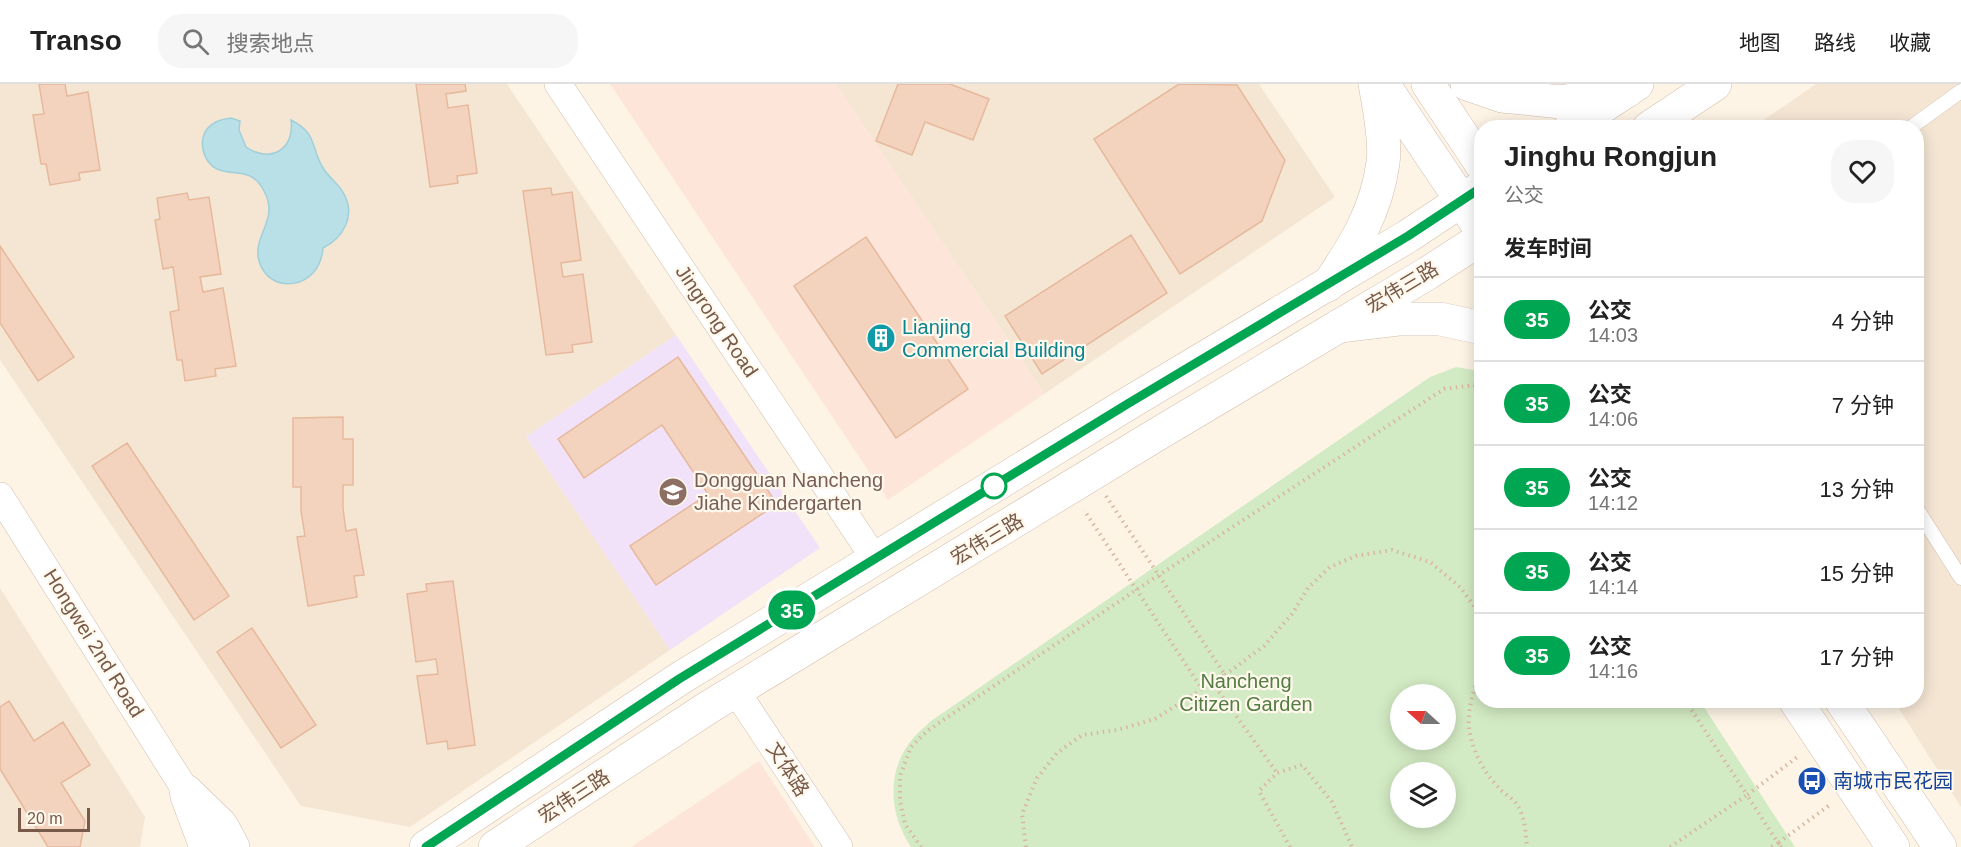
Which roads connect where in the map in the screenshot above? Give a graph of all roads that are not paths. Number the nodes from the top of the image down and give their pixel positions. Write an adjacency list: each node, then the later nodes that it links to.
1 (558, 84): 20 (street, Jingrong Road)
2 (1375, 84): 15 (main road)
3 (1383, 84): 13 (main road)
4 (1428, 84): 12 (main road)
5 (1467, 84): 7 (main road)
6 (1715, 84): 10 (main road)
7 (1633, 87): 9 (main road)
8 (1961, 91): 11 (lane)
9 (1582, 120)
10 (1663, 120)
11 (1921, 120)
12 (1474, 153)
13 (1472, 194): 15 (main road, 宏伟三路)
14 (1474, 243): 16 (main road, 宏伟三路)
15 (1328, 285): 20 (main road, 宏伟三路)
16 (1339, 326): 17 (main road); 22 (main road, 宏伟三路)
17 (1474, 326)
18 (0, 496): 25 (street, Hongwei 2nd Road)
19 (1924, 519): 21 (lane)
20 (875, 559): 28 (main road, 宏伟三路)
21 (1961, 578)
22 (736, 691): 29 (main road, 宏伟三路); 30 (street, 文体路)
23 (1800, 708): 31 (main road)
24 (1846, 708): 32 (main road)
25 (186, 791): 26 (main road, Hongwei 2nd Road); 27 (main road, Hongwei 2nd Road)
26 (206, 847)
27 (233, 847)
28 (426, 847)
29 (495, 847)
30 (839, 847)
31 (1893, 847)
32 (1940, 847)

